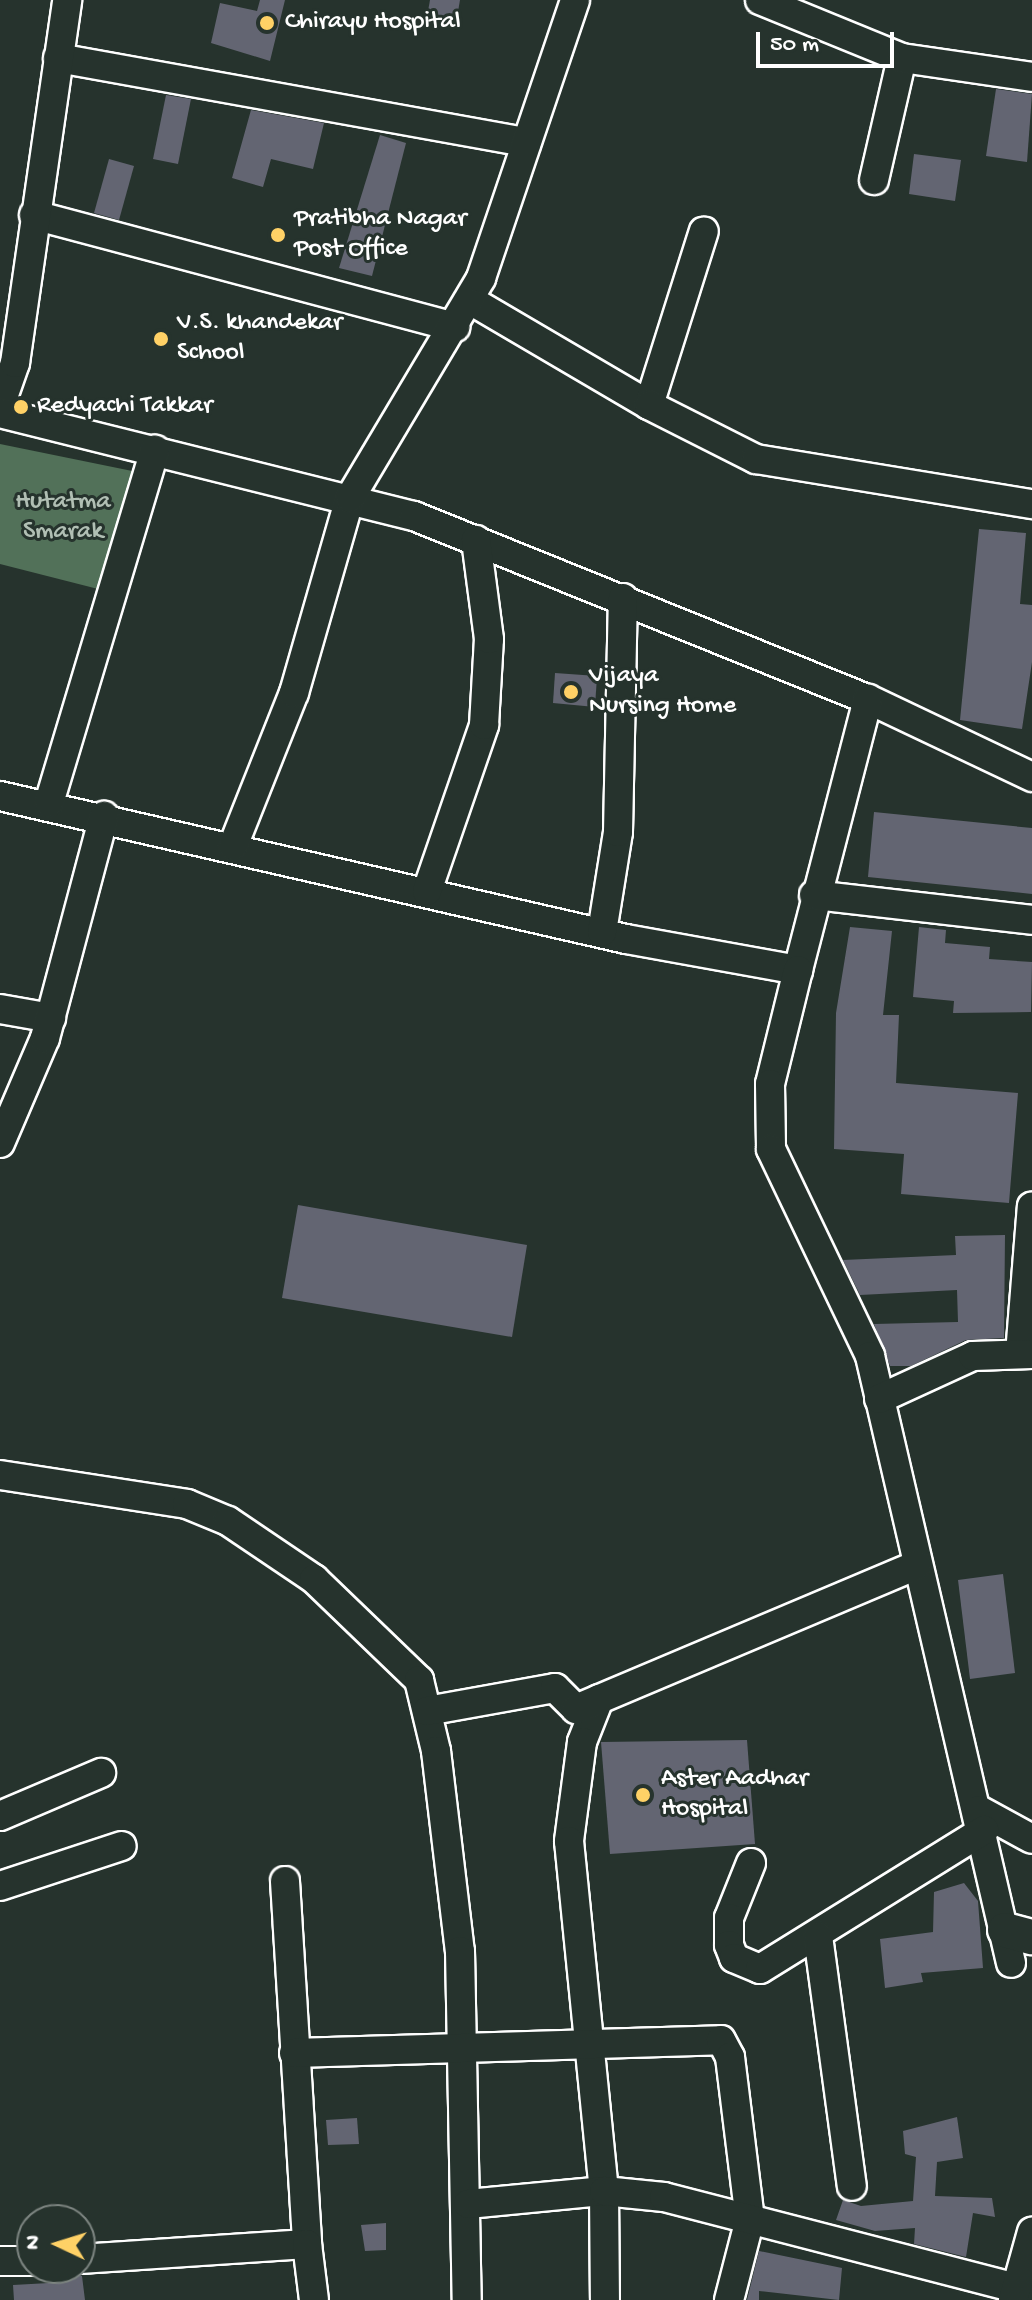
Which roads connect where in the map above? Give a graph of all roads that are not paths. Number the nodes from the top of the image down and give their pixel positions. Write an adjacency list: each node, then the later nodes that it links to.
1 (67, 0): 4 (street)
2 (575, 0): 7 (street)
3 (760, 0): 5 (street)
4 (58, 58): 7 (street); 9 (street)
5 (902, 58): 6 (street); 8 (street)
6 (1032, 77)
7 (527, 142): 11 (street)
8 (874, 180)
9 (34, 215): 12 (street); 14 (street)
10 (704, 231): 13 (street)
11 (470, 300): 12 (street); 13 (street)
12 (455, 327): 17 (street)
13 (649, 405): 18 (street)
14 (0, 406)
15 (0, 413): 16 (street)
16 (155, 450): 17 (street); 24 (street)
17 (350, 498): 19 (street); 26 (street)
18 (1032, 504)
19 (476, 540): 20 (street); 27 (street)
20 (623, 598): 21 (street); 30 (street)
21 (868, 699): 22 (street); 28 (street)
22 (1032, 777)
23 (0, 796): 24 (street)
24 (49, 803): 25 (street)
25 (104, 816): 26 (street); 33 (street)
26 (233, 846): 27 (street)
27 (427, 891): 30 (street)
28 (814, 895): 29 (street); 31 (street)
29 (1032, 920)
30 (602, 932): 31 (street)
31 (798, 970): 37 (street)
32 (0, 1009): 33 (street)
33 (51, 1018): 34 (street)
34 (0, 1143)
35 (1032, 1206): 36 (street)
36 (1026, 1354): 37 (street)
37 (879, 1399): 39 (street)
38 (0, 1475): 41 (street)
39 (917, 1565): 40 (street); 44 (street)
40 (599, 1699): 41 (street); 52 (street)
41 (427, 1711): 53 (street)
42 (101, 1773): 43 (street)
43 (0, 1816)
44 (981, 1820): 45 (street); 50 (street); 51 (street)
45 (1032, 1839)
46 (122, 1846): 49 (street)
47 (751, 1863): 50 (street)
48 (285, 1881): 54 (street)
49 (0, 1886)
50 (818, 1936): 55 (street)
51 (1016, 1943)
52 (589, 2048): 53 (street); 56 (street); 58 (street)
53 (463, 2049): 54 (street); 57 (street)
54 (294, 2053): 60 (street)
55 (852, 2186)
56 (604, 2191): 57 (street); 58 (street); 65 (street)
57 (468, 2204): 64 (street)
58 (750, 2219): 62 (street); 66 (street)
59 (1032, 2232): 62 (street)
60 (307, 2244): 61 (street); 63 (street)
61 (96, 2258)
62 (1020, 2294)
63 (314, 2300)
64 (467, 2300)
65 (605, 2300)
66 (729, 2300)

